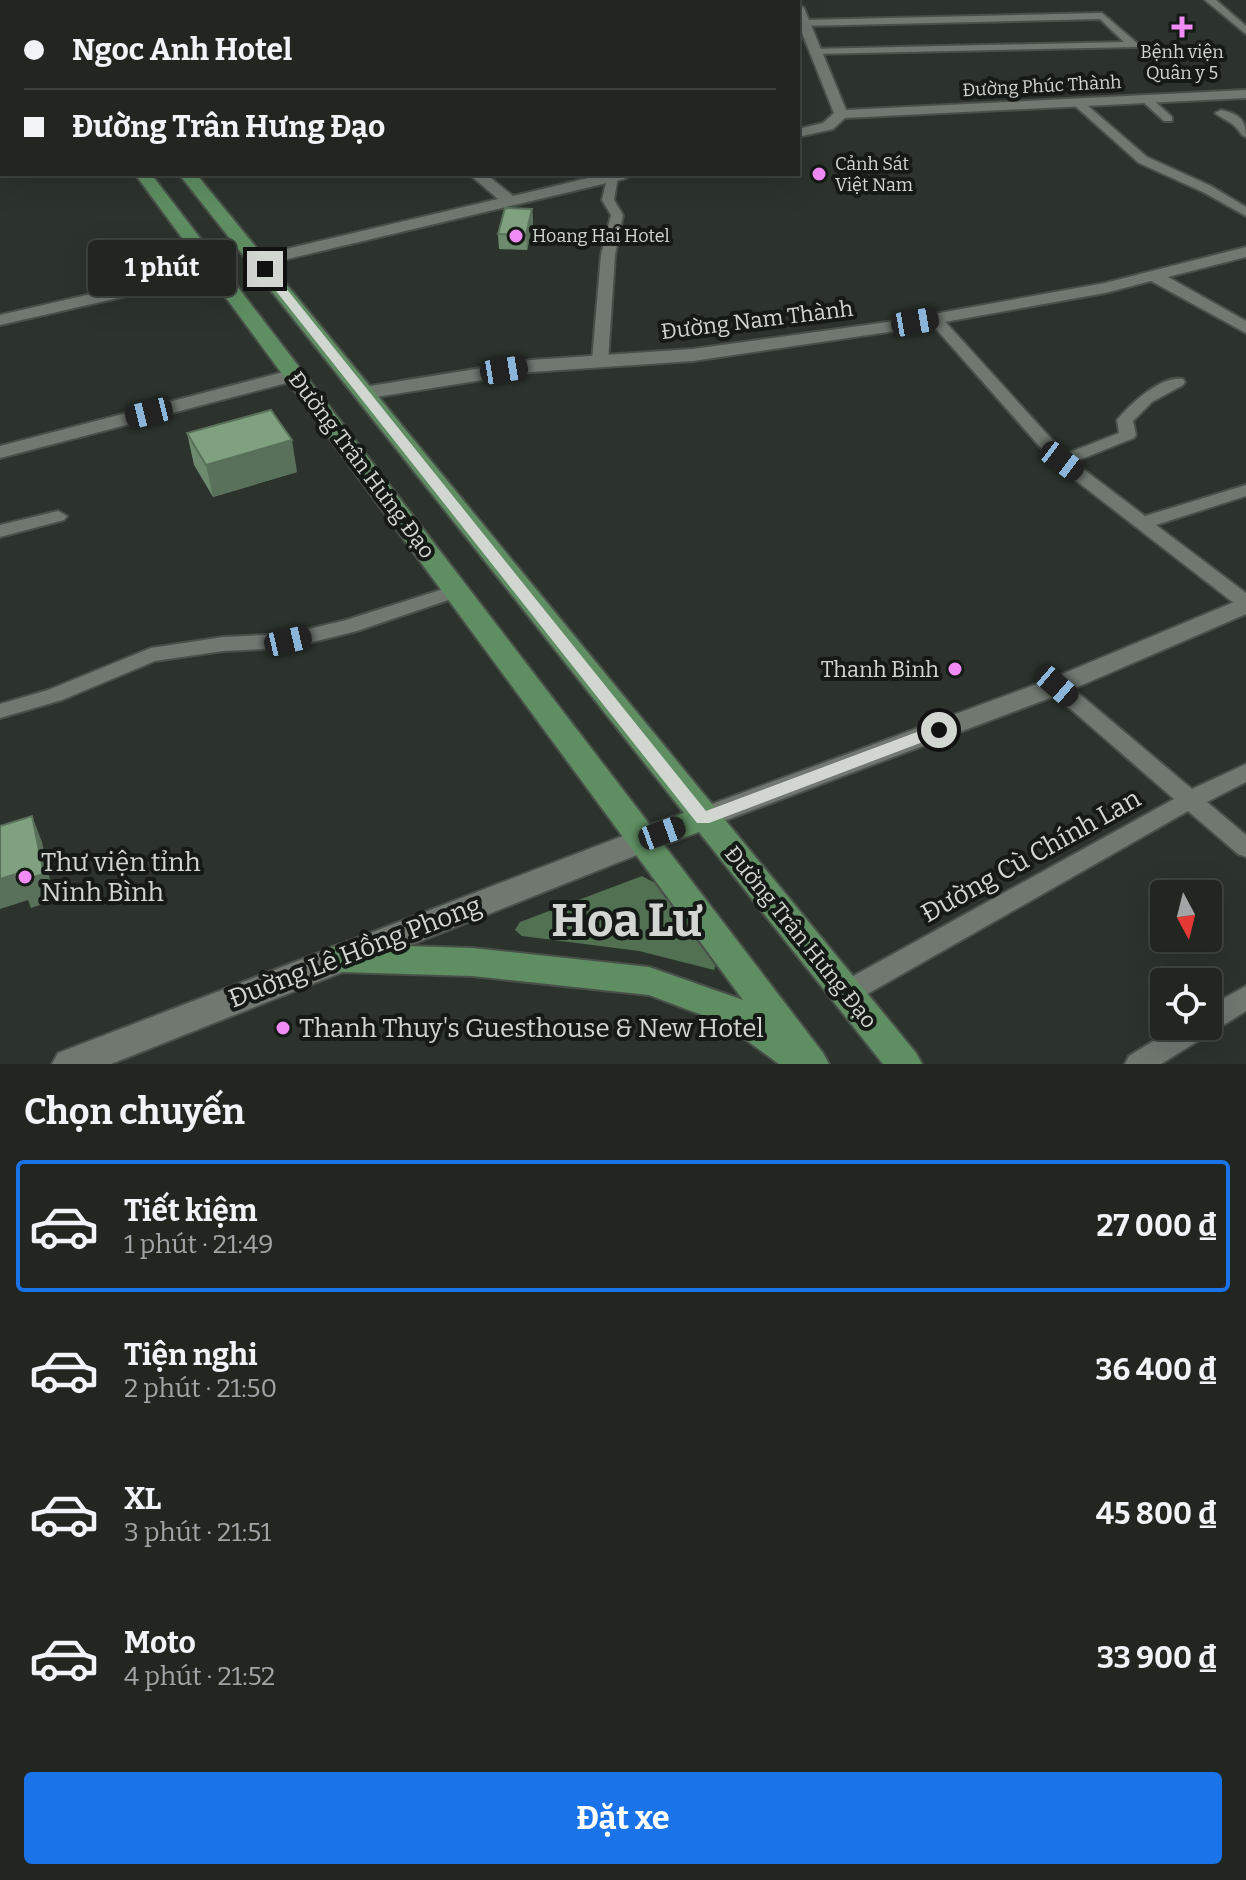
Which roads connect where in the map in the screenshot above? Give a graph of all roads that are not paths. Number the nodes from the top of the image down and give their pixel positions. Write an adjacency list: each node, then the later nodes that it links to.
1 (1210, 0): 3 (street)
2 (1246, 13): 3 (street)
3 (1226, 14): 5 (street)
4 (801, 23): 6 (street); 6 (street)
5 (1246, 31)
6 (814, 51): 11 (street)
7 (1246, 94): 8 (street, Đường Phúc Thành)
8 (1146, 99): 9 (street, Đường Phúc Thành); 12 (street)
9 (1077, 102): 11 (street, Đường Phúc Thành); 21 (street)
10 (1221, 113): 14 (street)
11 (841, 114): 13 (street)
12 (1168, 119)
13 (800, 133)
14 (1246, 133)
15 (145, 176): 24 (highway, Đường Trân Hưng Đạo)
16 (189, 176): 23 (highway, Đường Trân Hưng Đạo)
17 (479, 176): 20 (street)
18 (614, 176): 20 (street)
19 (618, 176): 29 (street)
20 (510, 201): 23 (street)
21 (1246, 212)
22 (1246, 252): 25 (street, Đường Nam Thành)
23 (258, 261): 24 (highway); 32 (highway, Đường Trân Hưng Đạo)
24 (217, 270): 27 (street); 30 (highway, Đường Trân Hưng Đạo)
25 (1154, 276): 26 (street, Đường Nam Thành); 28 (street)
26 (935, 319): 29 (street, Đường Nam Thành); 34 (street)
27 (0, 320)
28 (1246, 328)
29 (600, 361): 32 (street, Đường Nam Thành)
30 (295, 375): 33 (street); 39 (highway, Đường Trân Hưng Đạo)
31 (1177, 382): 34 (street)
32 (364, 393): 45 (highway, Đường Trân Hưng Đạo)
33 (0, 452)
34 (1062, 461): 37 (street)
35 (1246, 490): 37 (street)
36 (58, 516): 38 (street)
37 (1143, 523): 40 (street)
38 (0, 531)
39 (456, 591): 42 (street); 46 (highway, Đường Trân Hưng Đạo)
40 (1246, 604): 41 (street)
41 (1057, 686): 44 (street); 45 (street)
42 (0, 711)
43 (1246, 772): 44 (street, Đường Cù Chính Lan)
44 (1190, 800): 47 (street); 49 (street, Đường Cù Chính Lan)
45 (703, 818): 46 (highway); 49 (highway, Đường Trân Hưng Đạo)
46 (641, 841): 48 (main road, Đuờng Lê Hồng Phong); 54 (highway, Đường Trân Hưng Đạo)
47 (1246, 848)
48 (341, 958): 53 (main road, Đuờng Lê Hồng Phong); 54 (highway)
49 (846, 993): 55 (highway, Đường Trân Hưng Đạo)
50 (1246, 997): 51 (street)
51 (1222, 1012)
52 (1177, 1040): 56 (street)
53 (70, 1064)
54 (809, 1064)
55 (904, 1064)
56 (1138, 1064)

